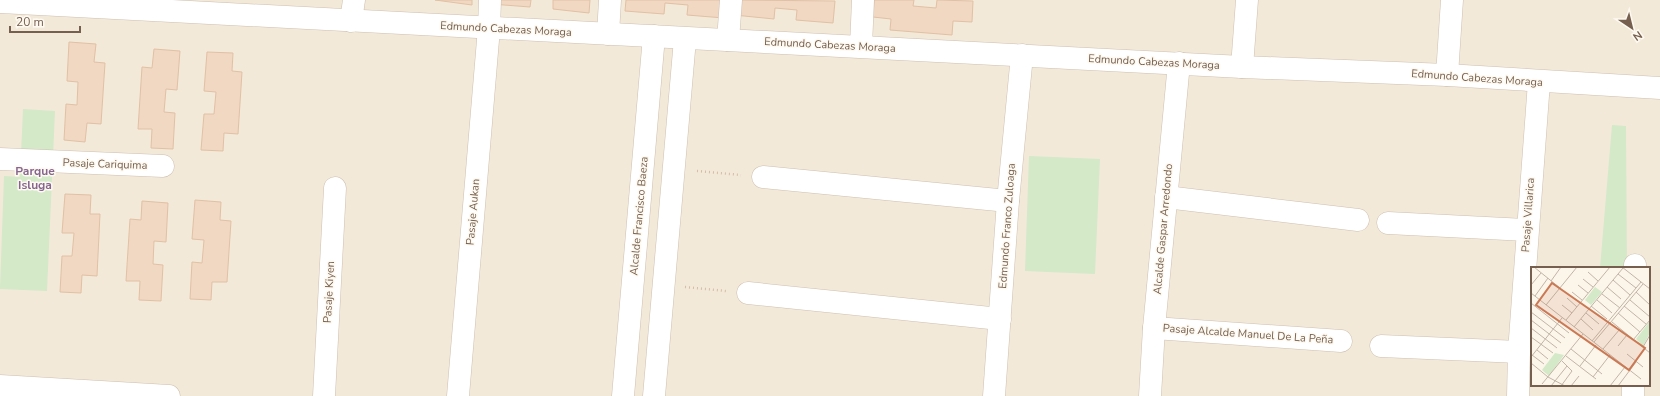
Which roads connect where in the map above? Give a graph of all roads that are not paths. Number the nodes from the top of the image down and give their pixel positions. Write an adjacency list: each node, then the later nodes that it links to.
1 (490, 0): 10 (street, Pasaje Aukan)
2 (610, 0): 11 (street)
3 (730, 0): 14 (street)
4 (863, 0): 15 (street)
5 (1246, 0): 18 (street)
6 (1452, 0): 19 (street)
7 (0, 2): 8 (street, Edmundo Cabezas Moraga)
8 (77, 4): 9 (street, Edmundo Cabezas Moraga)
9 (352, 10): 10 (street, Edmundo Cabezas Moraga)
10 (489, 28): 11 (street, Edmundo Cabezas Moraga); 42 (street, Pasaje Aukan)
11 (608, 34): 12 (street, Edmundo Cabezas Moraga)
12 (654, 36): 13 (street, Edmundo Cabezas Moraga); 43 (street, Alcalde Francisco Baeza)
13 (685, 38): 14 (street, Edmundo Cabezas Moraga); 44 (street)
14 (728, 40): 15 (street, Edmundo Cabezas Moraga)
15 (861, 46): 16 (street, Edmundo Cabezas Moraga)
16 (1022, 55): 17 (street, Edmundo Cabezas Moraga); 27 (street, Edmundo Franco Zuloaga)
17 (1179, 63): 18 (street, Edmundo Cabezas Moraga); 26 (street, Alcalde Gaspar Arredondo)
18 (1242, 67): 19 (street, Edmundo Cabezas Moraga)
19 (1447, 75): 20 (street, Edmundo Cabezas Moraga)
20 (1539, 82): 21 (street, Edmundo Cabezas Moraga); 30 (street, Pasaje Villarica)
21 (1660, 88)
22 (0, 159): 23 (street, Pasaje Cariquima)
23 (163, 166)
24 (763, 177): 27 (street)
25 (335, 188): 41 (street, Pasaje Kiyen)
26 (1166, 197): 28 (street); 33 (street, Alcalde Gaspar Arredondo)
27 (1008, 201): 32 (street, Edmundo Franco Zuloaga)
28 (1358, 220)
29 (1388, 223): 30 (street)
30 (1527, 230): 36 (street, Pasaje Villarica)
31 (748, 293): 32 (street)
32 (1000, 319): 45 (street, Edmundo Franco Zuloaga)
33 (1154, 328): 34 (street, Pasaje Alcalde Manuel De La Peña); 46 (street, Alcalde Gaspar Arredondo)
34 (1341, 340)
35 (1381, 346): 36 (street)
36 (1519, 352): 47 (street, Pasaje Villarica)
37 (0, 386): 39 (street)
38 (1634, 386): 48 (street)
39 (24, 392): 40 (street)
40 (169, 396)
41 (324, 396)
42 (458, 396)
43 (623, 396)
44 (654, 396)
45 (994, 396)
46 (1150, 396)
47 (1518, 396)
48 (1633, 396)

